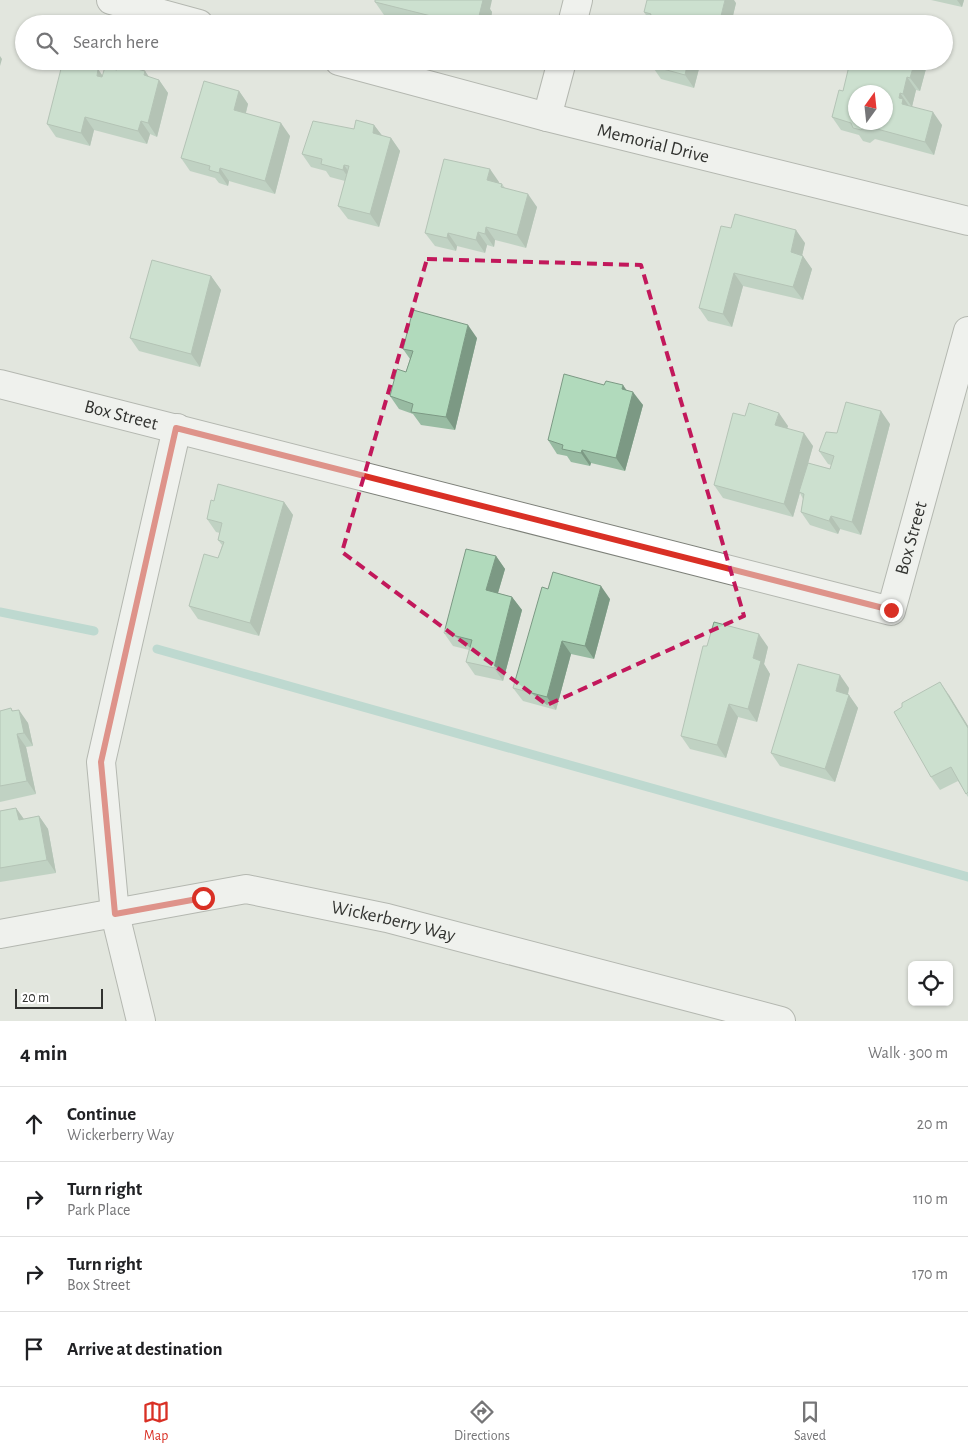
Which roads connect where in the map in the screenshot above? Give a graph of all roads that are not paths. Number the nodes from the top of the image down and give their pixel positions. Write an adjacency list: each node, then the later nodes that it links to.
1 (111, 0): 3 (street)
2 (578, 0): 4 (street)
3 (166, 15)
4 (574, 15)
5 (372, 70): 7 (street, Memorial Drive)
6 (560, 70): 7 (street)
7 (547, 117): 8 (street, Memorial Drive)
8 (968, 221)
9 (968, 331): 11 (street, Box Street)
10 (0, 384): 11 (street, Box Street)
11 (176, 428): 12 (street)
12 (115, 914): 13 (street, Wickerberry Way); 14 (street); 15 (street, Wickerberry Way)
13 (0, 934)
14 (141, 1021)
15 (781, 1021)

